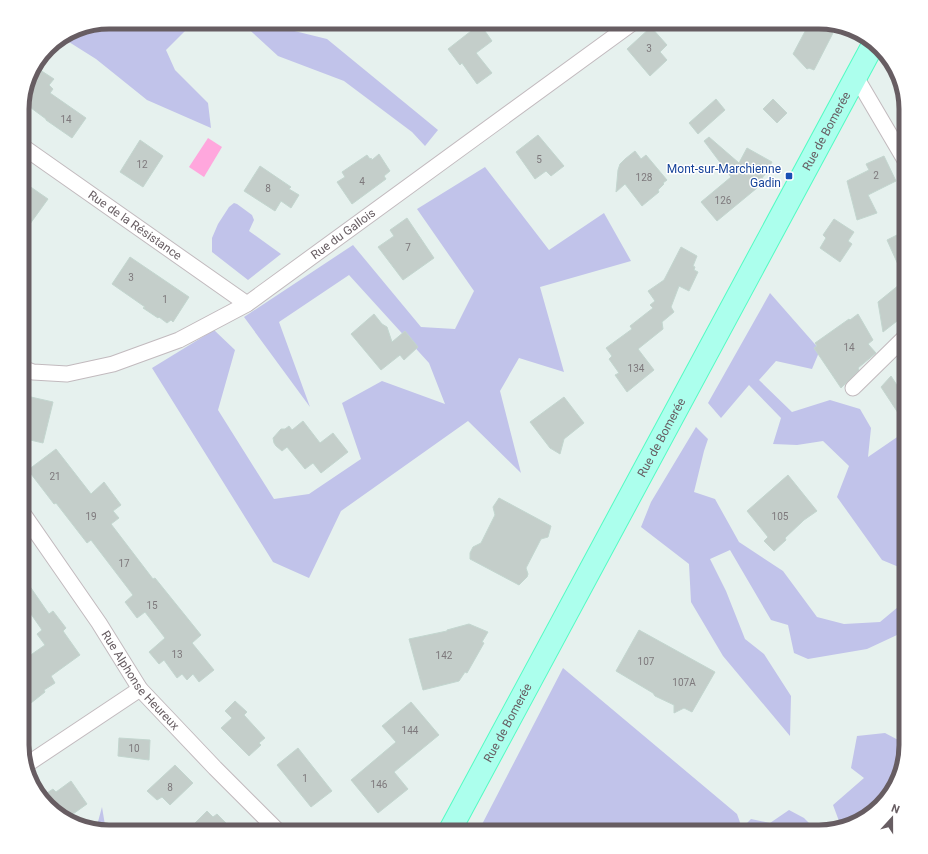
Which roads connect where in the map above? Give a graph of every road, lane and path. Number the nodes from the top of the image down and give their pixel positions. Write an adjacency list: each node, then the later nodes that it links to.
1 (624, 29): 6 (street, Rue du Gallois)
2 (871, 48): 3 (main road, Rue de Bomerée)
3 (856, 77): 4 (street); 14 (main road, Rue de Bomerée)
4 (899, 150)
5 (29, 151): 6 (street, Rue de la Résistance)
6 (247, 304): 8 (street, Rue du Gallois)
7 (899, 343): 9 (street)
8 (29, 371)
9 (853, 388)
10 (29, 522): 11 (street, Rue Alphonse Heureux)
11 (140, 689): 12 (street); 13 (street, Rue Alphonse Heureux)
12 (31, 762)
13 (272, 825)
14 (453, 825)

